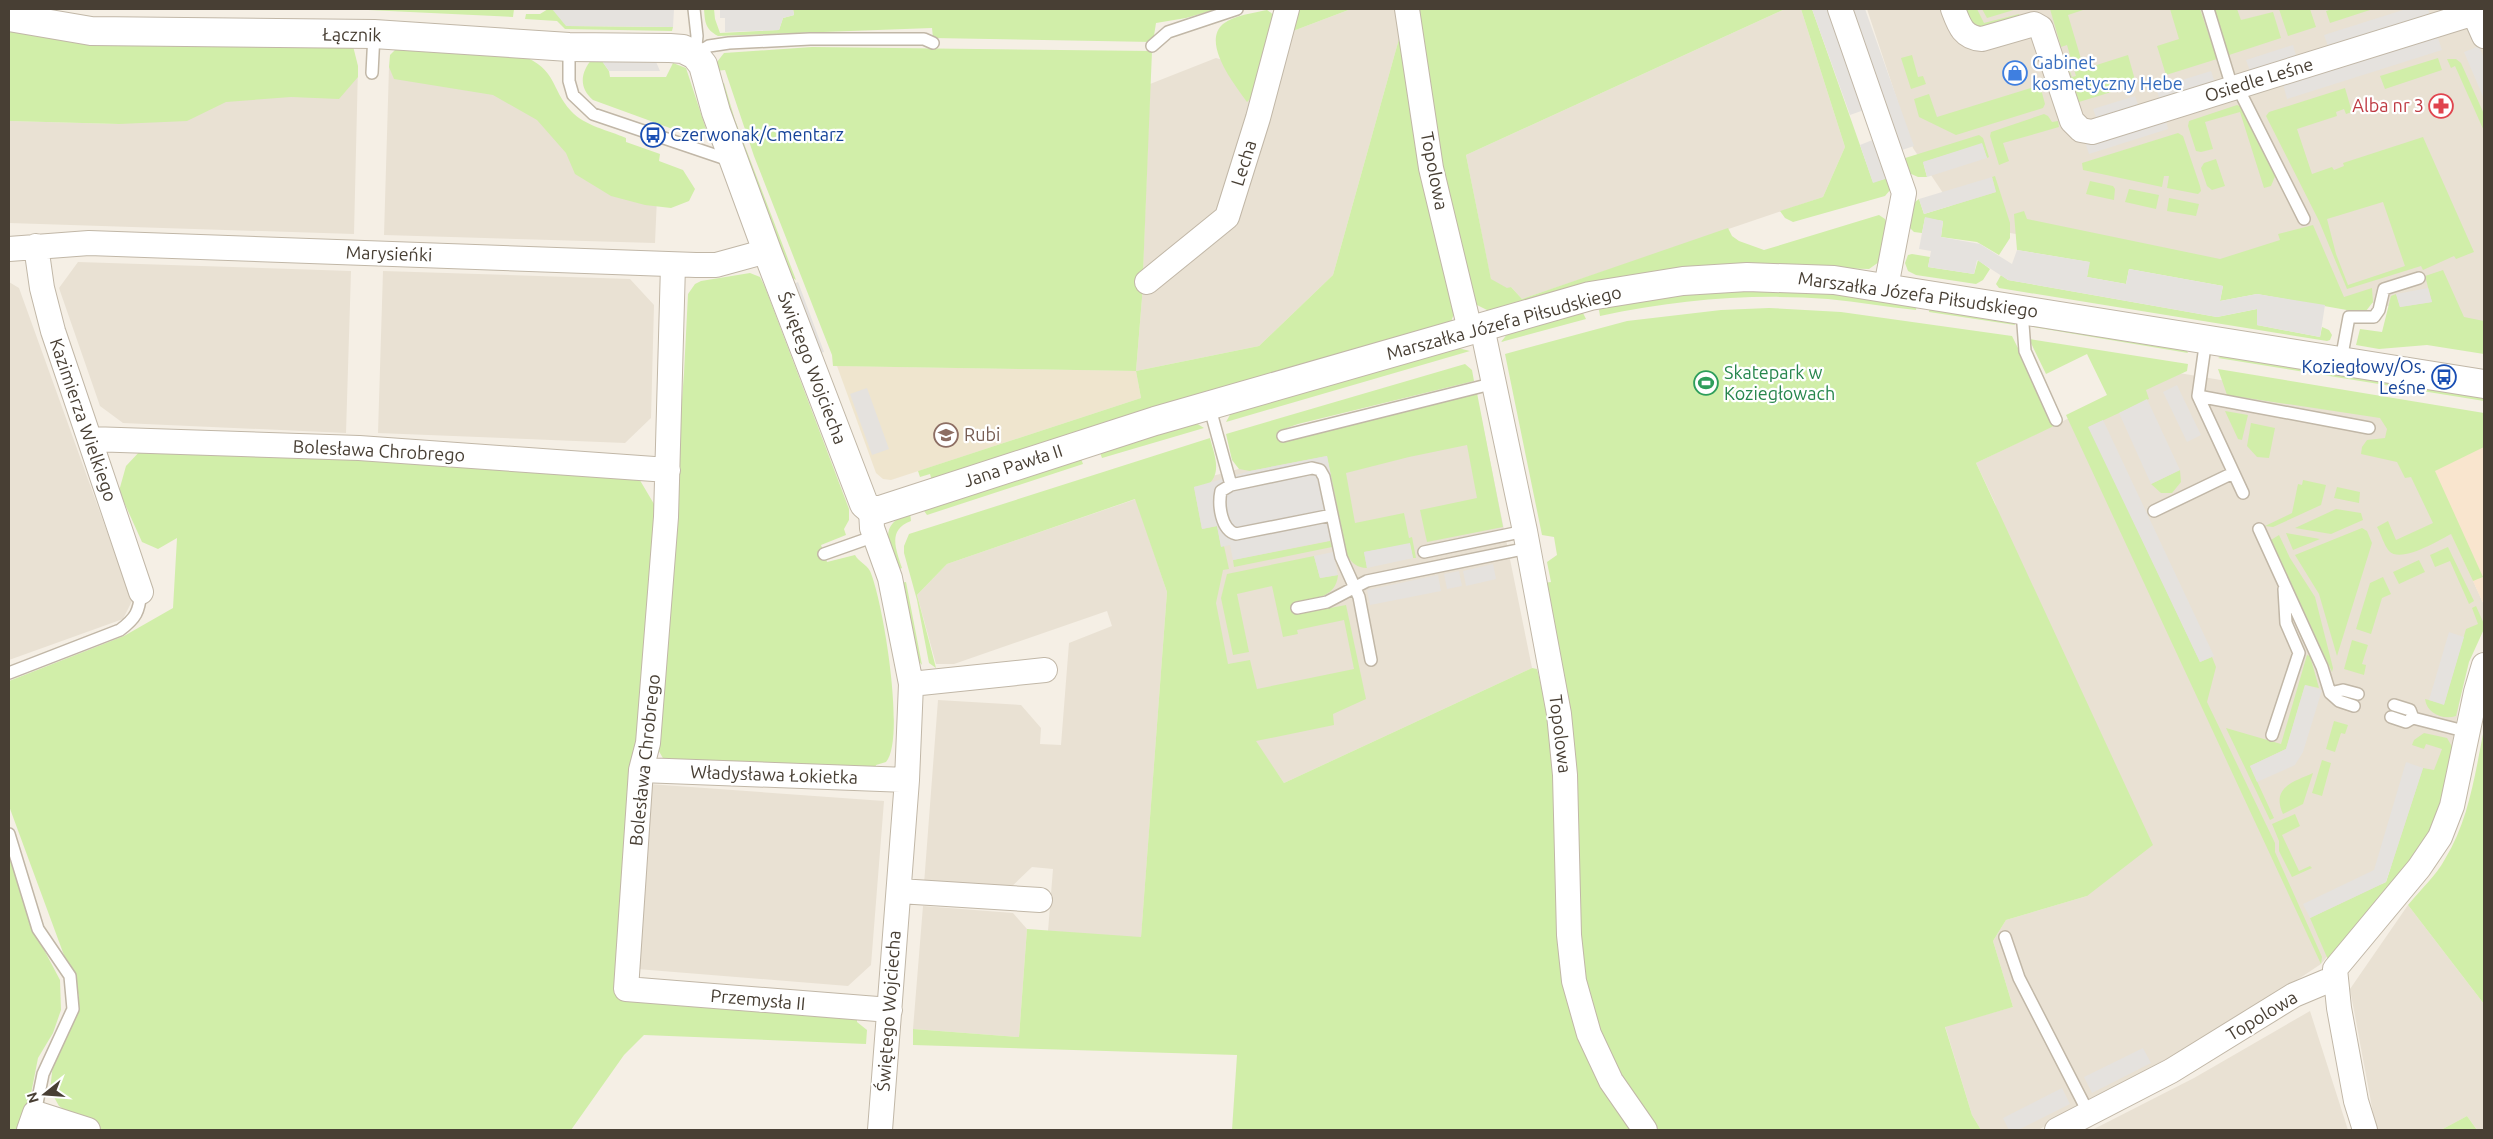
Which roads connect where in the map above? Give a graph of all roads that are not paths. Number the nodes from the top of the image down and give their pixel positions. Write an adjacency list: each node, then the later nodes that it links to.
1 (694, 9): 15 (lane)
2 (1237, 9): 13 (lane)
3 (1287, 9): 25 (street, Lecha)
4 (1407, 9): 28 (street, Topolowa)
5 (1840, 9): 26 (street)
6 (1953, 9): 17 (street, Osiedle Leśne)
7 (2208, 9): 17 (lane)
8 (2477, 11): 11 (street, Osiedle Leśne); 17 (street, Osiedle Leśne)
9 (9, 17): 10 (street, Łącznik)
10 (374, 34): 14 (street, Łącznik); 16 (lane)
11 (2484, 36)
12 (933, 43): 15 (lane)
13 (1152, 46)
14 (569, 47): 15 (street, Łącznik); 18 (lane)
15 (695, 55): 18 (street, Świętego Wojciecha)
16 (372, 72)
17 (2235, 87): 19 (lane)
18 (734, 162): 22 (street, Świętego Wojciecha)
19 (2304, 219)
20 (36, 246): 21 (street, Marysieńki); 23 (street, Marysieńki); 39 (street, Kazimierza Wielkiego)
21 (9, 249)
22 (767, 251): 23 (street, Marysieńki); 44 (street, Świętego Wojciecha)
23 (673, 265): 40 (street, Bolesława Chrobrego)
24 (2419, 278): 30 (lane)
25 (1147, 282)
26 (1886, 287): 27 (street, Marszałka Józefa Piłsudskiego); 28 (street, Marszałka Józefa Piłsudskiego)
27 (2021, 309): 29 (street, Marszałka Józefa Piłsudskiego); 35 (lane)
28 (1476, 329): 31 (street, Topolowa); 34 (street, Marszałka Józefa Piłsudskiego)
29 (2206, 339): 30 (street, Marszałka Józefa Piłsudskiego); 33 (lane)
30 (2341, 360): 32 (street, Marszałka Józefa Piłsudskiego)
31 (1495, 383): 38 (lane); 49 (street, Topolowa)
32 (2484, 384)
33 (2198, 396): 37 (lane); 41 (lane)
34 (1210, 405): 36 (street, Marszałka Józefa Piłsudskiego); 42 (lane)
35 (2056, 420)
36 (1155, 421): 44 (street, Jana Pawła II)
37 (2369, 428)
38 (1283, 436)
39 (90, 439): 40 (street, Bolesława Chrobrego); 54 (street, Kazimierza Wielkiego)
40 (668, 470): 69 (street, Bolesława Chrobrego)
41 (2233, 473): 43 (lane); 45 (lane)
42 (1231, 485): 46 (lane); 46 (lane)
43 (2243, 494)
44 (871, 510): 48 (street, Świętego Wojciecha)
45 (2154, 511)
46 (1332, 515): 53 (lane)
47 (2259, 528): 52 (lane)
48 (875, 536): 51 (lane); 60 (street, Świętego Wojciecha)
49 (1526, 540): 50 (lane); 53 (lane); 82 (street, Topolowa)
50 (1424, 552)
51 (824, 554)
52 (2284, 583): 61 (lane); 68 (lane)
53 (1356, 585): 55 (lane); 56 (lane)
54 (141, 592): 59 (lane)
55 (1297, 608)
56 (1371, 660)
57 (2484, 665): 67 (street)
58 (1045, 670): 60 (street)
59 (9, 673)
60 (911, 684): 70 (street, Świętego Wojciecha)
61 (2330, 693): 62 (lane); 64 (lane)
62 (2358, 694)
63 (2394, 705): 66 (lane)
64 (2354, 706)
65 (2391, 717): 66 (lane)
66 (2413, 718): 67 (lane)
67 (2468, 732): 75 (street)
68 (2272, 735)
69 (641, 770): 70 (street, Władysława Łokietka); 76 (street, Bolesława Chrobrego)
70 (907, 780): 72 (street, Świętego Wojciecha)
71 (9, 834): 79 (lane)
72 (898, 891): 73 (street); 77 (street, Świętego Wojciecha)
73 (1040, 900)
74 (2005, 937): 78 (lane)
75 (2334, 981): 78 (street, Topolowa); 84 (street)
76 (626, 989): 77 (street, Przemysła II)
77 (890, 1010): 81 (street, Świętego Wojciecha)
78 (2089, 1114): 83 (street, Topolowa)
79 (32, 1122): 80 (street)
80 (88, 1130)
81 (880, 1130)
82 (1645, 1130)
83 (2057, 1130)
84 (2365, 1130)

